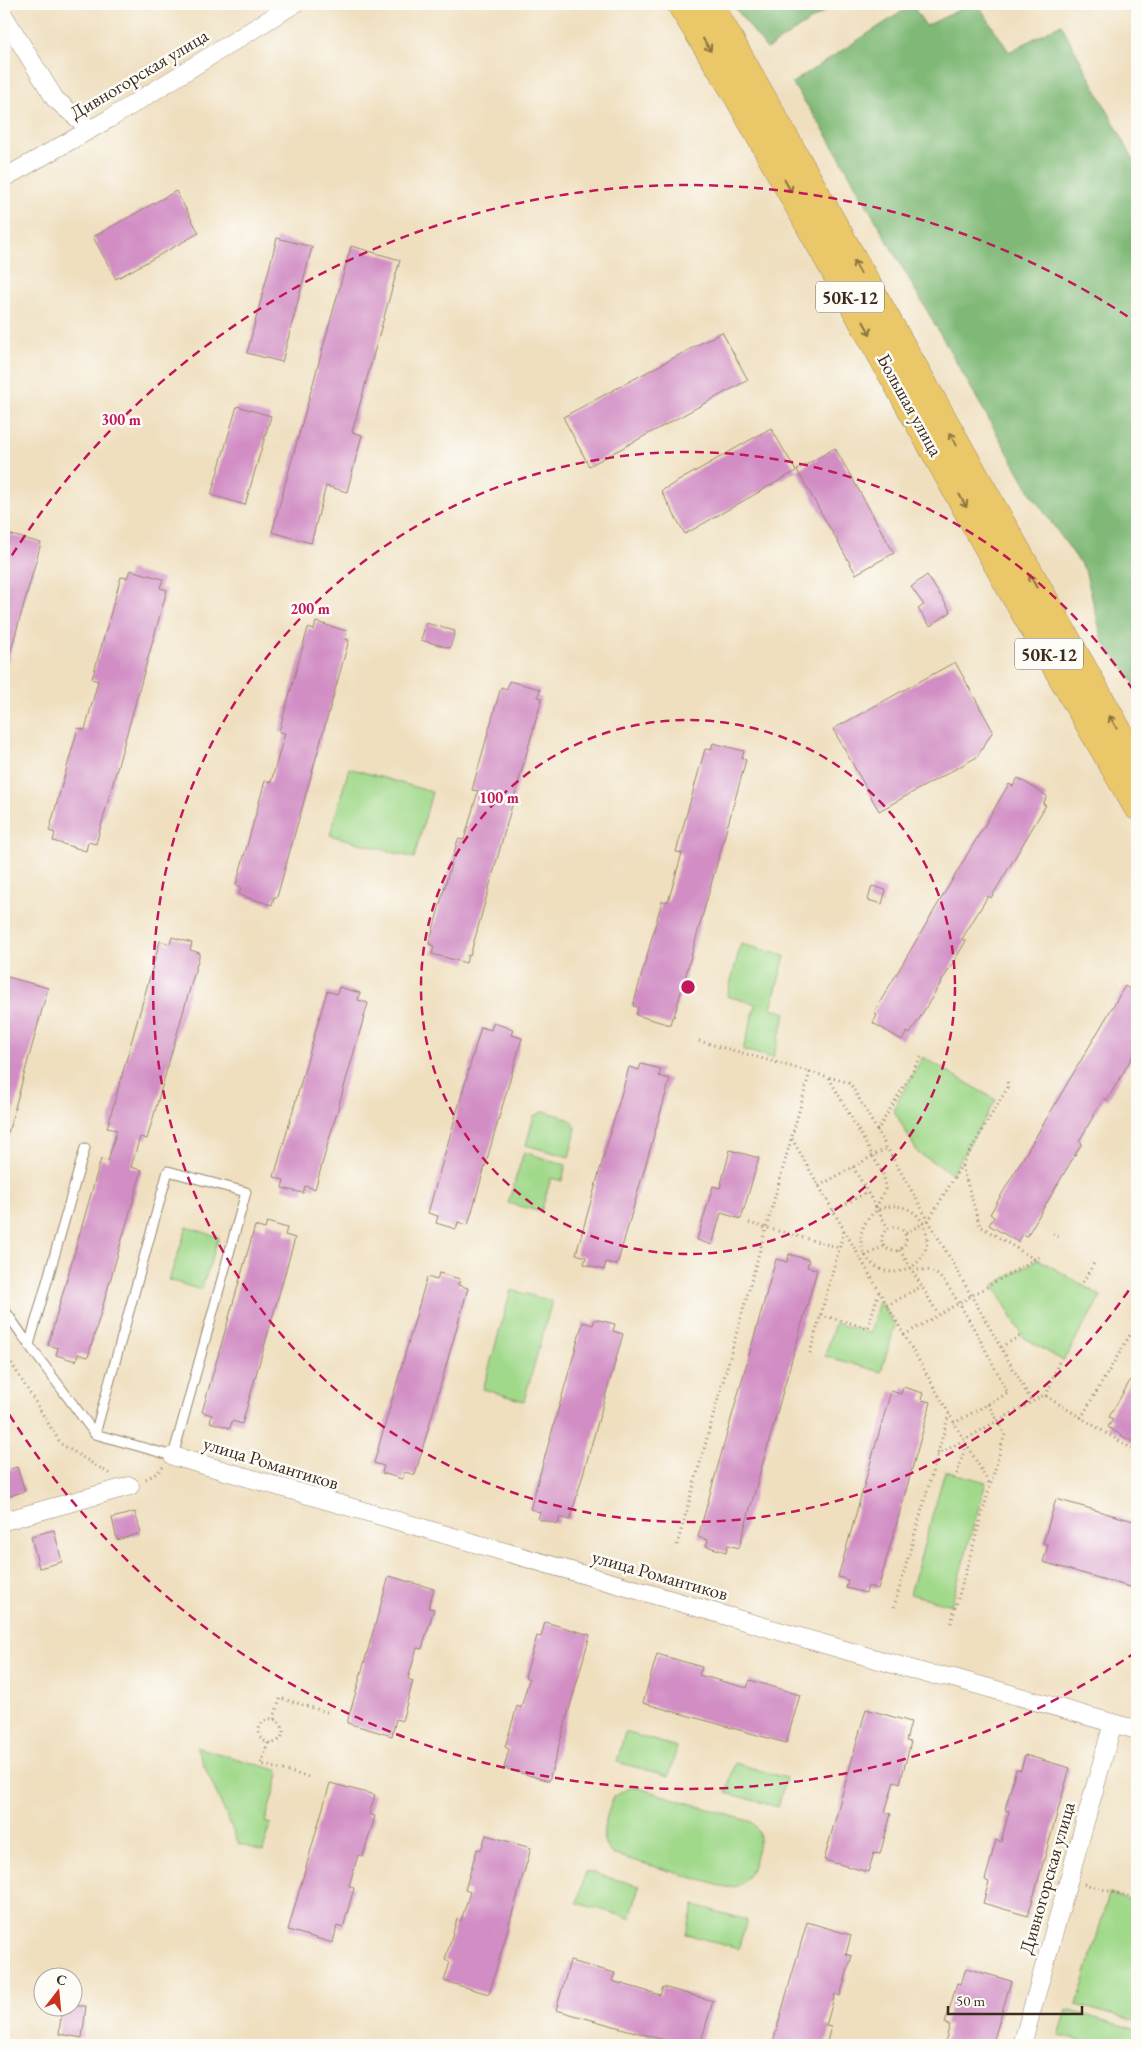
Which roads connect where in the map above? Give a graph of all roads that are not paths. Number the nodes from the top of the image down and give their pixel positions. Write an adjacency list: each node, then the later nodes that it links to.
1 (294, 4): 5 (street, Дивногорская улица)
2 (681, 4): 7 (main road, Большая улица / 50К-12, one-way to 7)
3 (713, 4): 7 (main road, Большая улица, one-way to 3)
4 (4, 16): 5 (street)
5 (90, 129): 6 (street, Дивногорская улица)
6 (4, 178)
7 (1132, 770): 8 (main road, Большая улица)
8 (1137, 806)
9 (85, 1148): 11 (lane)
10 (4, 1309): 11 (lane)
11 (28, 1345): 12 (lane)
12 (95, 1434): 13 (lane); 13 (lane)
13 (173, 1456): 16 (street, улица Романтиков)
14 (130, 1486): 15 (street)
15 (4, 1521)
16 (1113, 1723): 17 (street, улица Романтиков); 18 (street, Дивногорская улица)
17 (1137, 1730)
18 (1022, 2045)

